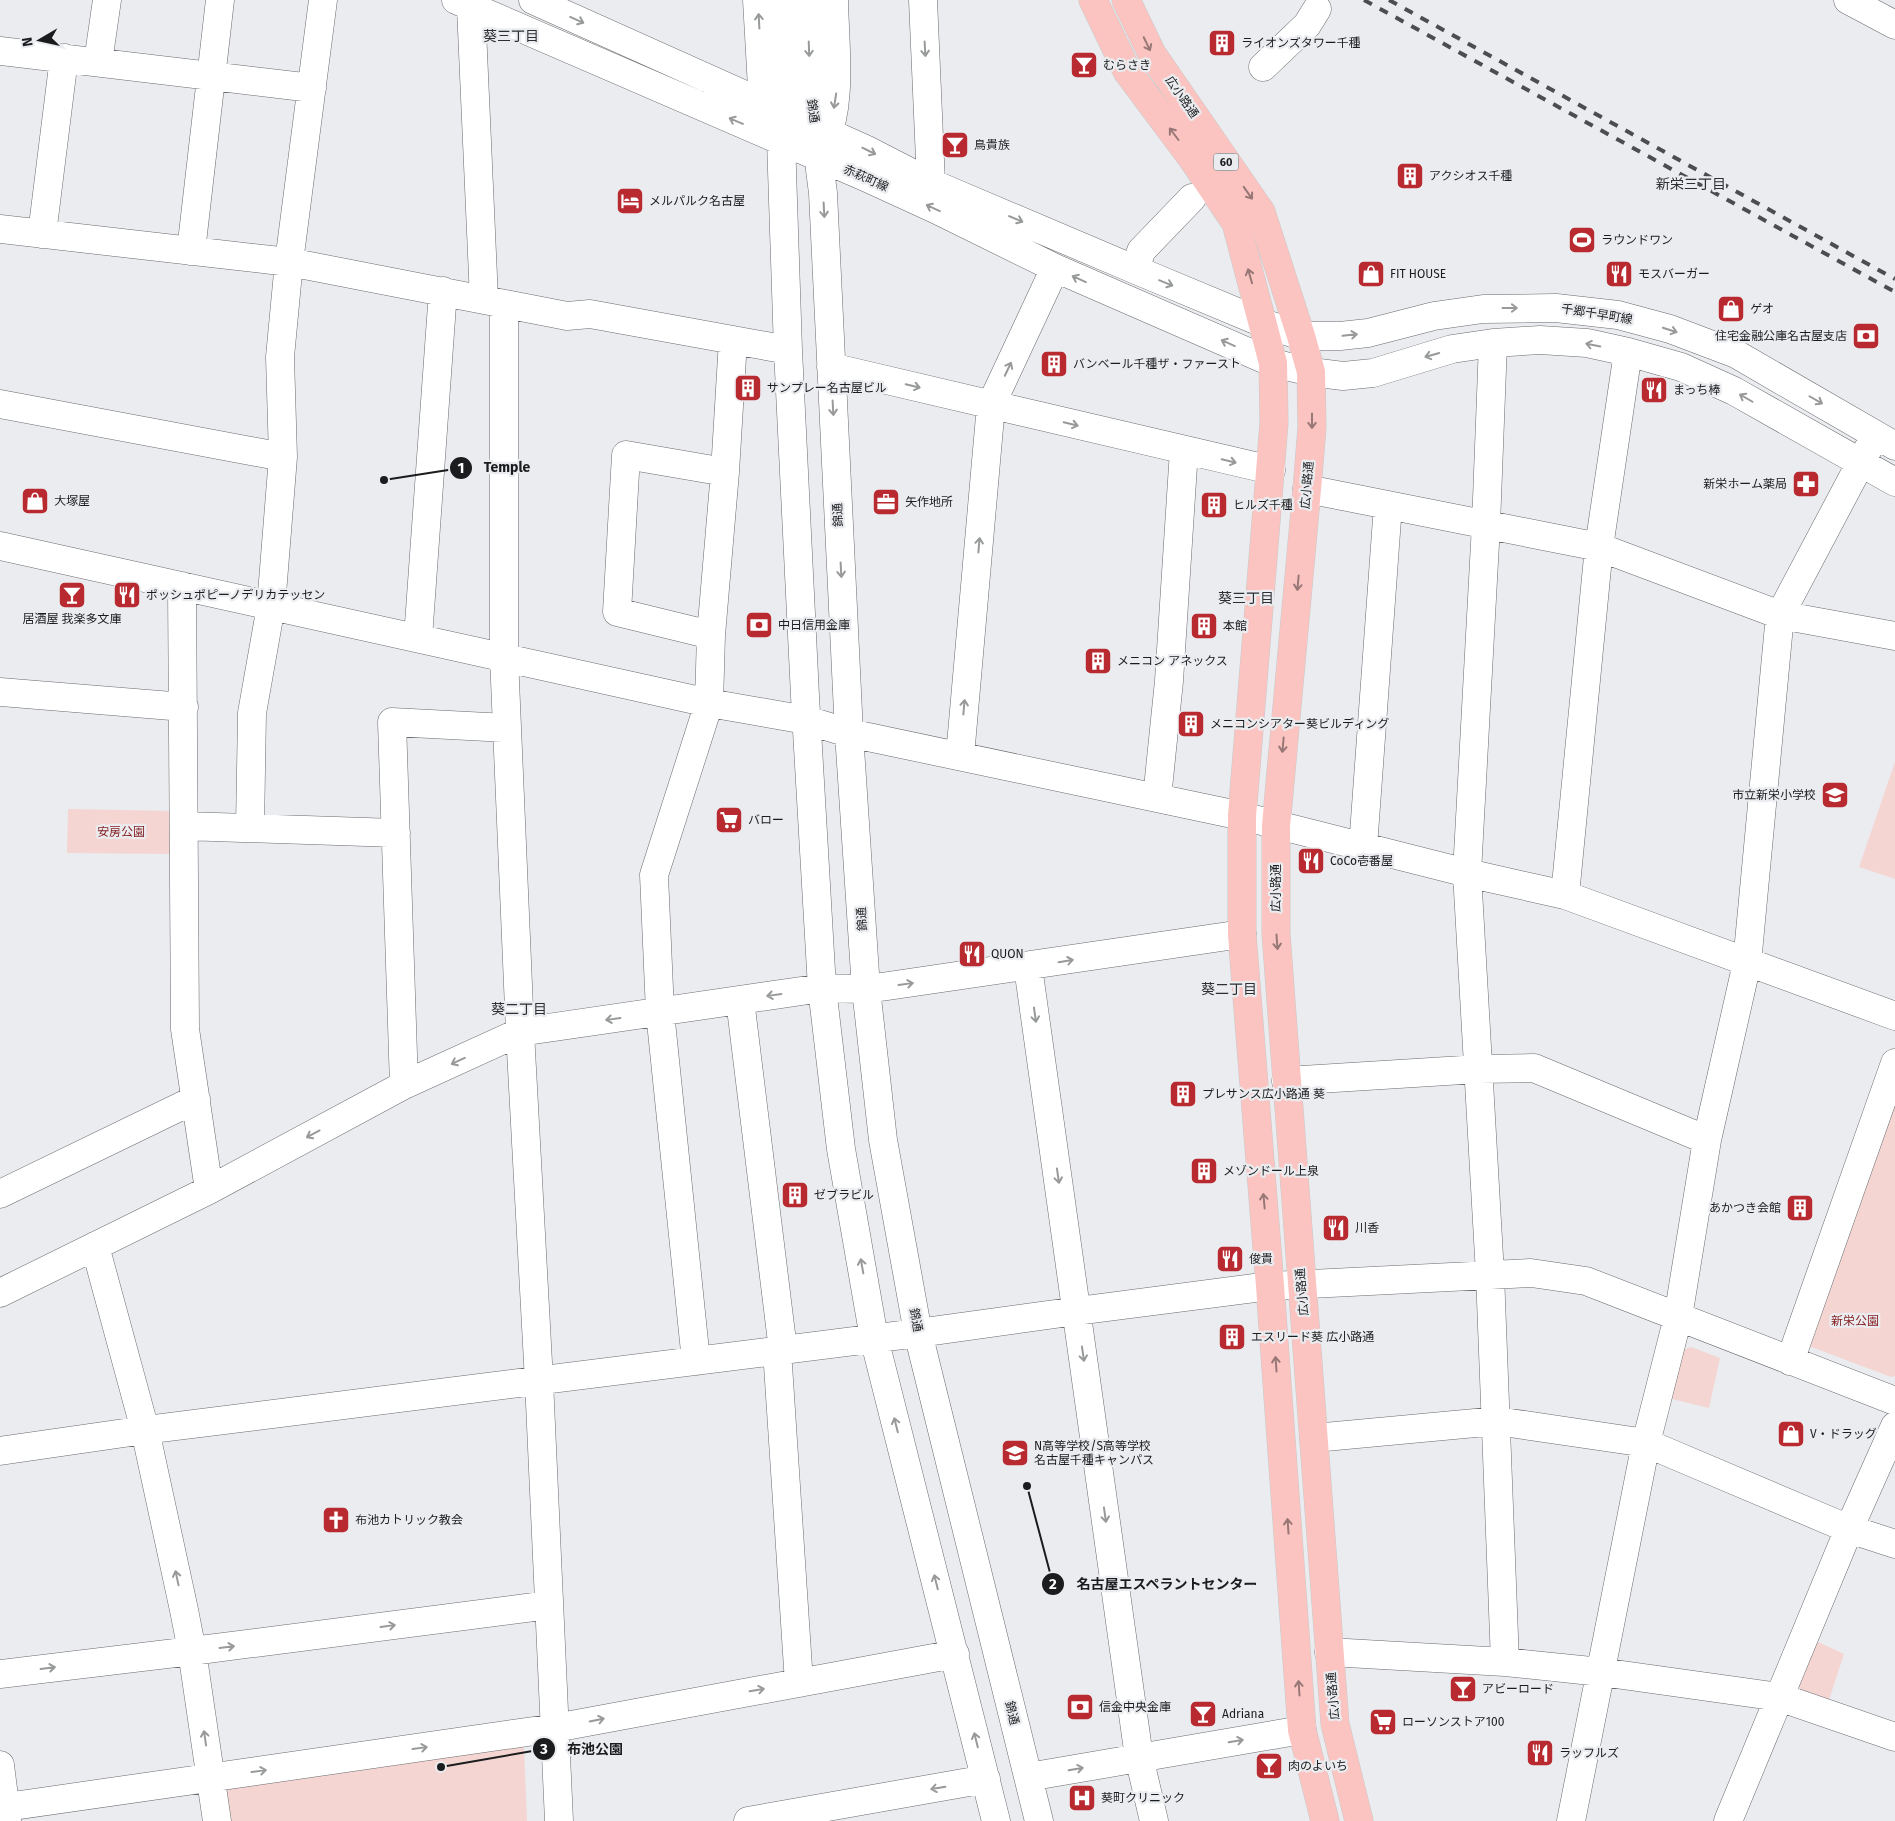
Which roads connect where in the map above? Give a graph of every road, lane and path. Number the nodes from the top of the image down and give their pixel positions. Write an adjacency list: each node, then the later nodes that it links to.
1 (106, 0): 18 (street)
2 (220, 0): 20 (street)
3 (323, 0): 21 (street)
4 (532, 0): 22 (street, 赤萩町線, one-way to 22)
5 (758, 0): 22 (street, one-way to 5)
6 (785, 0): 22 (street)
7 (808, 0): 24 (street, 錦通, one-way to 24)
8 (834, 0): 24 (street, one-way to 24)
9 (923, 0): 25 (street, one-way to 25)
10 (1093, 0): 35 (main road, 60, one-way to 10)
11 (1126, 0): 36 (main road, 広小路通 / 60, one-way to 36)
12 (467, 2): 23 (street, 赤萩町線, one-way to 12); 34 (street)
13 (1859, 3): 15 (street)
14 (1317, 9): 19 (street)
15 (1895, 25)
16 (0, 51): 17 (street)
17 (64, 58): 18 (street); 28 (street)
18 (98, 62): 20 (street)
19 (1263, 67)
20 (211, 76): 21 (street); 29 (street)
21 (312, 88): 30 (street)
22 (773, 109): 23 (street); 24 (street, 赤萩町線)
23 (781, 140): 24 (street, 赤萩町線); 39 (street)
24 (822, 140): 25 (street, 赤萩町線, one-way to 25); 31 (street, 赤萩町線, one-way to 24); 42 (street, 錦通, one-way to 42)
25 (931, 183): 32 (street, 赤萩町線, one-way to 32)
26 (1192, 198): 32 (street)
27 (0, 229): 28 (street)
28 (42, 234): 29 (street)
29 (191, 251): 30 (street)
30 (288, 262): 33 (street); 48 (street)
31 (1055, 268): 41 (street, 赤萩町線, one-way to 31); 45 (street, one-way to 31)
32 (1136, 270): 35 (street, 赤萩町線, one-way to 35)
33 (442, 291): 34 (street); 63 (street)
34 (494, 302): 37 (street); 64 (street)
35 (1263, 322): 36 (street, 赤萩町線); 41 (main road, 60)
36 (1301, 336): 43 (main road, 広小路通 / 60); 46 (street, 千郷千早町線, one-way to 46)
37 (734, 340): 39 (street); 51 (street)
38 (1493, 343): 40 (street, one-way to 38); 43 (street, one-way to 43); 55 (street)
39 (788, 350): 68 (street)
40 (1628, 352): 49 (street, one-way to 40); 57 (street)
41 (1273, 363): 43 (street, 赤萩町線); 50 (main road, 60)
42 (831, 367): 45 (street, one-way to 45); 70 (street, 錦通, one-way to 70)
43 (1311, 372): 53 (main road, 広小路通 / 60, one-way to 53)
44 (0, 404): 48 (street)
45 (992, 405): 47 (street, one-way to 47); 71 (street, one-way to 45)
46 (1885, 441): 49 (street)
47 (1184, 450): 50 (street, one-way to 50); 72 (street)
48 (283, 457): 59 (street)
49 (1861, 463): 52 (street); 60 (street)
50 (1271, 470): 73 (main road, 60)
51 (725, 472): 61 (street); 61 (street)
52 (1895, 482)
53 (1307, 489): 54 (street); 75 (main road, 広小路通 / 60, one-way to 75)
54 (1388, 505): 55 (street); 78 (street)
55 (1486, 525): 57 (street); 79 (street)
56 (0, 546): 58 (street)
57 (1599, 546): 60 (street); 80 (street)
58 (182, 586): 59 (street); 67 (street)
59 (272, 606): 63 (street); 76 (street)
60 (1780, 615): 62 (street); 82 (street)
61 (711, 635): 66 (street)
62 (1895, 636)
63 (418, 638): 64 (street)
64 (504, 658): 66 (street); 69 (street)
65 (0, 692): 67 (street)
66 (709, 703): 68 (street); 87 (street)
67 (184, 708): 74 (street)
68 (806, 720): 70 (street); 84 (street)
69 (507, 728): 77 (street); 89 (street)
70 (849, 733): 71 (street); 85 (street, 錦通)
71 (960, 756): 72 (street)
72 (1157, 798): 73 (street)
73 (1242, 816): 75 (street); 81 (main road, 60)
74 (184, 826): 76 (street); 94 (street)
75 (1276, 826): 78 (street); 92 (main road, 広小路通 / 60, one-way to 92)
76 (250, 828): 77 (street)
77 (396, 833): 93 (street)
78 (1363, 847): 79 (street)
79 (1467, 873): 80 (street); 91 (street)
80 (1565, 895): 82 (street)
81 (1242, 934): 83 (street, one-way to 81); 101 (main road, 60, one-way to 81)
82 (1747, 963): 88 (street); 95 (street)
83 (1028, 966): 85 (street, one-way to 83); 103 (street, one-way to 103)
84 (822, 988): 85 (street); 86 (street, one-way to 86); 106 (street, one-way to 84)
85 (866, 989): 105 (street, 錦通)
86 (740, 1000): 87 (street); 107 (street)
87 (660, 1012): 89 (street, one-way to 89); 108 (street)
88 (1895, 1016)
89 (520, 1032): 93 (street, one-way to 93); 110 (street)
90 (1895, 1063): 109 (street)
91 (1479, 1069): 92 (street); 95 (street); 99 (street)
92 (1286, 1081): 100 (main road, 広小路通 / 60)
93 (404, 1085): 96 (street, one-way to 96)
94 (196, 1099): 96 (street); 97 (street)
95 (1707, 1140): 104 (street)
96 (209, 1190): 98 (street)
97 (0, 1194)
98 (95, 1246): 102 (street); 114 (street)
99 (1490, 1274): 100 (street); 104 (street); 112 (street)
100 (1301, 1284): 101 (street); 115 (main road, 広小路通 / 60)
101 (1270, 1286): 103 (street); 130 (main road, 60, one-way to 101)
102 (0, 1293)
103 (1077, 1311): 105 (street); 132 (street, one-way to 132)
104 (1678, 1317): 109 (street); 116 (street)
105 (918, 1333): 106 (street); 134 (street, 錦通)
106 (874, 1338): 107 (street); 123 (street, one-way to 106)
107 (780, 1350): 108 (street); 127 (street)
108 (696, 1361): 110 (street)
109 (1790, 1361): 111 (street)
110 (539, 1381): 114 (street); 120 (street)
111 (1895, 1401)
112 (1497, 1421): 115 (street); 116 (street); 124 (street)
113 (1895, 1426): 118 (street)
114 (145, 1430): 117 (street); 121 (street, one-way to 114)
115 (1314, 1438): 122 (main road, 広小路通 / 60)
116 (1646, 1443): 118 (street); 125 (street)
117 (0, 1451)
118 (1849, 1529): 119 (street); 128 (street)
119 (1895, 1544)
120 (549, 1605): 121 (street, one-way to 120); 129 (street)
121 (192, 1651): 126 (street, one-way to 121); 135 (street, one-way to 121)
122 (1329, 1652): 124 (street); 145 (main road, 広小路通 / 60)
123 (955, 1654): 127 (street); 136 (street, one-way to 123)
124 (1505, 1662): 125 (street)
125 (1600, 1672): 128 (street); 146 (street)
126 (0, 1674)
127 (799, 1683): 129 (street, one-way to 127)
128 (1780, 1697): 131 (street); 147 (street)
129 (555, 1728): 135 (street, one-way to 129); 139 (street)
130 (1302, 1730): 132 (street, one-way to 130); 144 (main road, 60)
131 (1895, 1737)
132 (1139, 1758): 134 (street, one-way to 132); 143 (street)
133 (0, 1766): 137 (street)
134 (1028, 1777): 142 (street, 錦通)
135 (211, 1778): 137 (street); 138 (street)
136 (986, 1779): 140 (street, one-way to 140); 141 (street)
137 (7, 1814)
138 (217, 1821)
139 (560, 1821)
140 (748, 1821)
141 (996, 1821)
142 (1039, 1821)
143 (1154, 1821)
144 (1325, 1821)
145 (1359, 1821)
146 (1571, 1821)
147 (1728, 1821)

